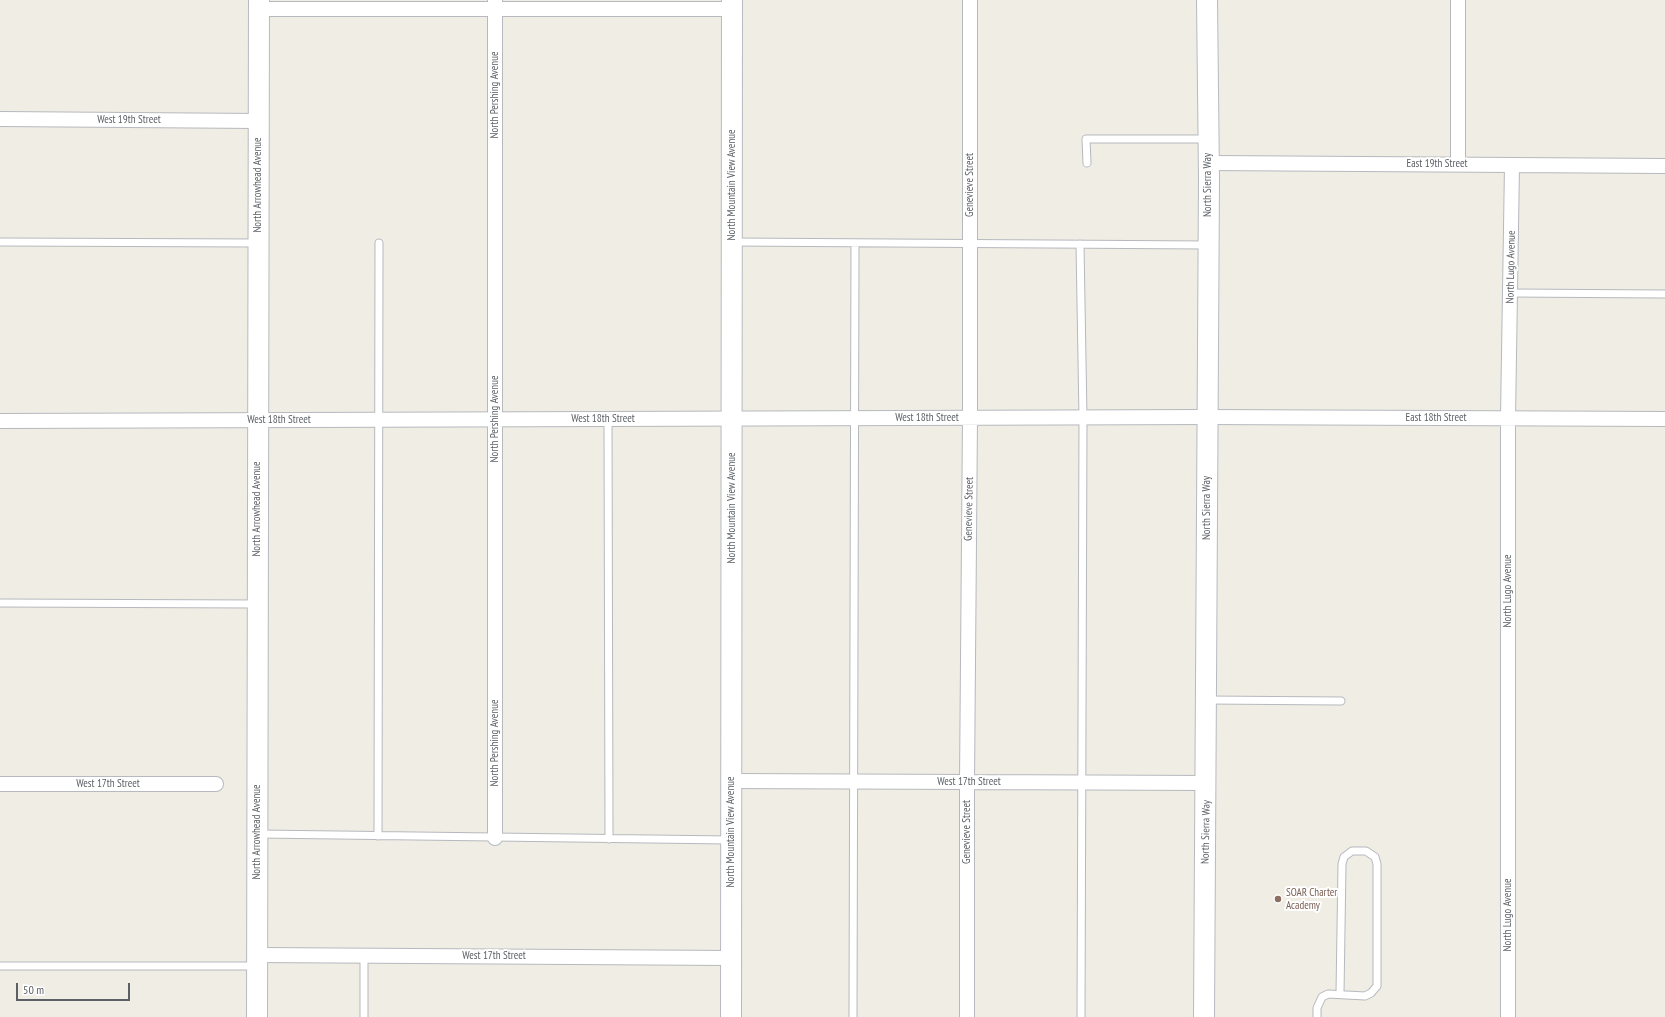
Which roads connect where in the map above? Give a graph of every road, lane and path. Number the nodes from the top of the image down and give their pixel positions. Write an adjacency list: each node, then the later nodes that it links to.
1 (970, 0): 20 (street, Genevieve Street)
2 (1207, 0): 9 (street, North Sierra Way)
3 (1458, 0): 12 (street)
4 (258, 4): 5 (street); 8 (street, North Arrowhead Avenue)
5 (495, 4): 6 (street); 35 (street, North Pershing Avenue)
6 (732, 5): 16 (street, North Mountain View Avenue)
7 (0, 119): 8 (street, West 19th Street)
8 (258, 120): 17 (street, North Arrowhead Avenue)
9 (1208, 139): 10 (lane); 11 (street, North Sierra Way)
10 (1087, 162)
11 (1208, 163): 12 (street, East 19th Street); 22 (street, North Sierra Way)
12 (1458, 164): 13 (street, East 19th Street)
13 (1512, 164): 14 (street, East 19th Street); 23 (street, North Lugo Avenue)
14 (1665, 166)
15 (0, 242): 17 (lane)
16 (732, 242): 19 (lane); 25 (street, North Mountain View Avenue)
17 (258, 243): 33 (street, North Arrowhead Avenue)
18 (379, 243): 34 (lane)
19 (855, 243): 20 (lane); 31 (lane)
20 (970, 243): 21 (lane); 26 (street, Genevieve Street)
21 (1080, 244): 22 (lane); 27 (lane)
22 (1208, 246): 28 (street, North Sierra Way)
23 (1510, 293): 24 (lane); 29 (street, North Lugo Avenue)
24 (1665, 294)
25 (732, 418): 30 (street, West 18th Street); 31 (street, West 18th Street); 41 (street, North Mountain View Avenue)
26 (970, 418): 27 (street, West 18th Street); 31 (street, West 18th Street); 43 (street, Genevieve Street)
27 (1082, 418): 28 (street, West 18th Street); 44 (lane)
28 (1207, 418): 29 (street, East 18th Street); 39 (street, North Sierra Way)
29 (1508, 418): 32 (street, East 18th Street); 66 (street, North Lugo Avenue)
30 (608, 419): 35 (street, West 18th Street); 51 (lane)
31 (856, 419): 42 (lane)
32 (1665, 419)
33 (258, 420): 34 (street, West 18th Street); 36 (street, West 18th Street); 38 (street, North Arrowhead Avenue)
34 (379, 420): 35 (street, West 18th Street); 49 (lane)
35 (495, 420): 50 (street, North Pershing Avenue)
36 (0, 421)
37 (0, 603): 38 (lane)
38 (256, 604): 48 (street, North Arrowhead Avenue)
39 (1207, 700): 40 (lane); 45 (street, North Sierra Way)
40 (1341, 701)
41 (731, 781): 42 (street, West 17th Street); 52 (street, North Mountain View Avenue)
42 (853, 781): 43 (street, West 17th Street); 61 (lane)
43 (967, 782): 44 (street, West 17th Street); 62 (street, Genevieve Street)
44 (1082, 782): 45 (street, West 17th Street); 63 (lane)
45 (1207, 783): 64 (street, North Sierra Way)
46 (0, 784): 47 (street, West 17th Street)
47 (216, 784)
48 (257, 834): 49 (lane); 55 (street, North Arrowhead Avenue)
49 (378, 836): 50 (lane)
50 (495, 838): 51 (lane)
51 (609, 839): 52 (lane)
52 (731, 840): 54 (street, North Mountain View Avenue)
53 (364, 955): 54 (street, West 17th Street); 55 (street, West 17th Street); 59 (lane)
54 (731, 958): 60 (street, North Mountain View Avenue)
55 (258, 961): 56 (lane); 58 (street, North Arrowhead Avenue)
56 (0, 966)
57 (1340, 994): 57 (lane); 65 (lane)
58 (257, 1017)
59 (364, 1017)
60 (731, 1017)
61 (853, 1017)
62 (967, 1017)
63 (1081, 1017)
64 (1204, 1017)
65 (1317, 1017)
66 (1508, 1017)

